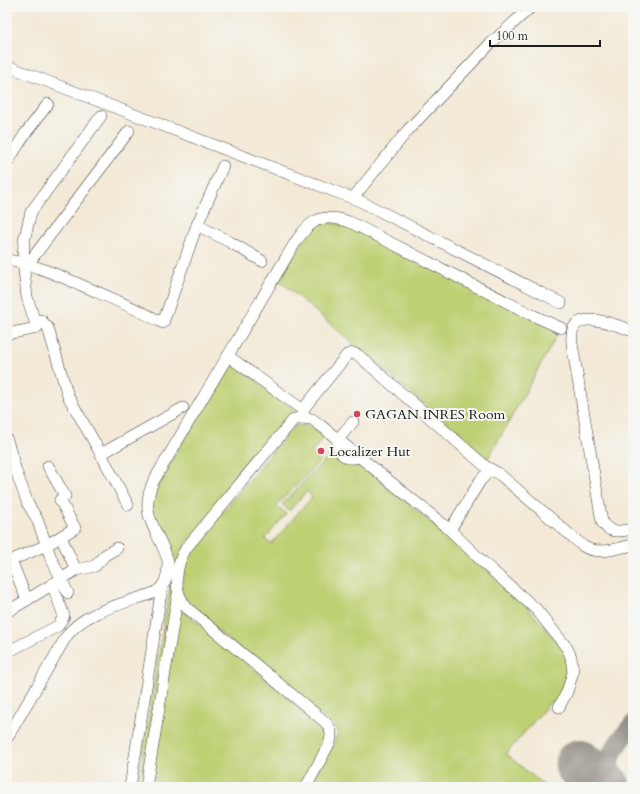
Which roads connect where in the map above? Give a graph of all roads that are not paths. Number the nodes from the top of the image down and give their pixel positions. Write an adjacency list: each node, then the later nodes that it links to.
1 (531, 7): 8 (street)
2 (7, 66): 8 (street)
3 (48, 104): 6 (street)
4 (101, 116): 12 (street)
5 (129, 131): 12 (street)
6 (7, 163)
7 (223, 166): 9 (street)
8 (353, 198): 13 (street)
9 (197, 225): 11 (street); 12 (street)
10 (7, 260): 12 (street)
11 (262, 260)
12 (26, 263): 14 (street)
13 (561, 302)
14 (37, 328): 17 (street); 24 (street)
15 (561, 328): 18 (street)
16 (633, 331): 28 (street)
17 (7, 334)
18 (228, 356): 20 (street); 37 (street)
19 (183, 408): 24 (street)
20 (302, 414): 22 (street); 26 (street); 39 (street)
21 (352, 422): 22 (street)
22 (338, 439): 29 (street)
23 (7, 440): 31 (street)
24 (101, 454): 27 (street)
25 (48, 466): 30 (street)
26 (495, 472): 29 (street); 32 (street)
27 (128, 505)
28 (633, 529)
29 (450, 530): 43 (street)
30 (61, 537): 31 (street); 35 (street)
31 (47, 545): 34 (street); 36 (street)
32 (633, 545)
33 (117, 548): 35 (street)
34 (9, 561): 40 (street)
35 (76, 570): 36 (street)
36 (56, 581): 38 (street); 40 (street); 42 (street)
37 (162, 587): 44 (street); 45 (street)
38 (68, 593)
39 (178, 593): 46 (street); 47 (street)
40 (27, 600): 41 (street)
41 (7, 612)
42 (7, 652)
43 (559, 706)
44 (7, 738)
45 (130, 787)
46 (146, 787)
47 (306, 787)

